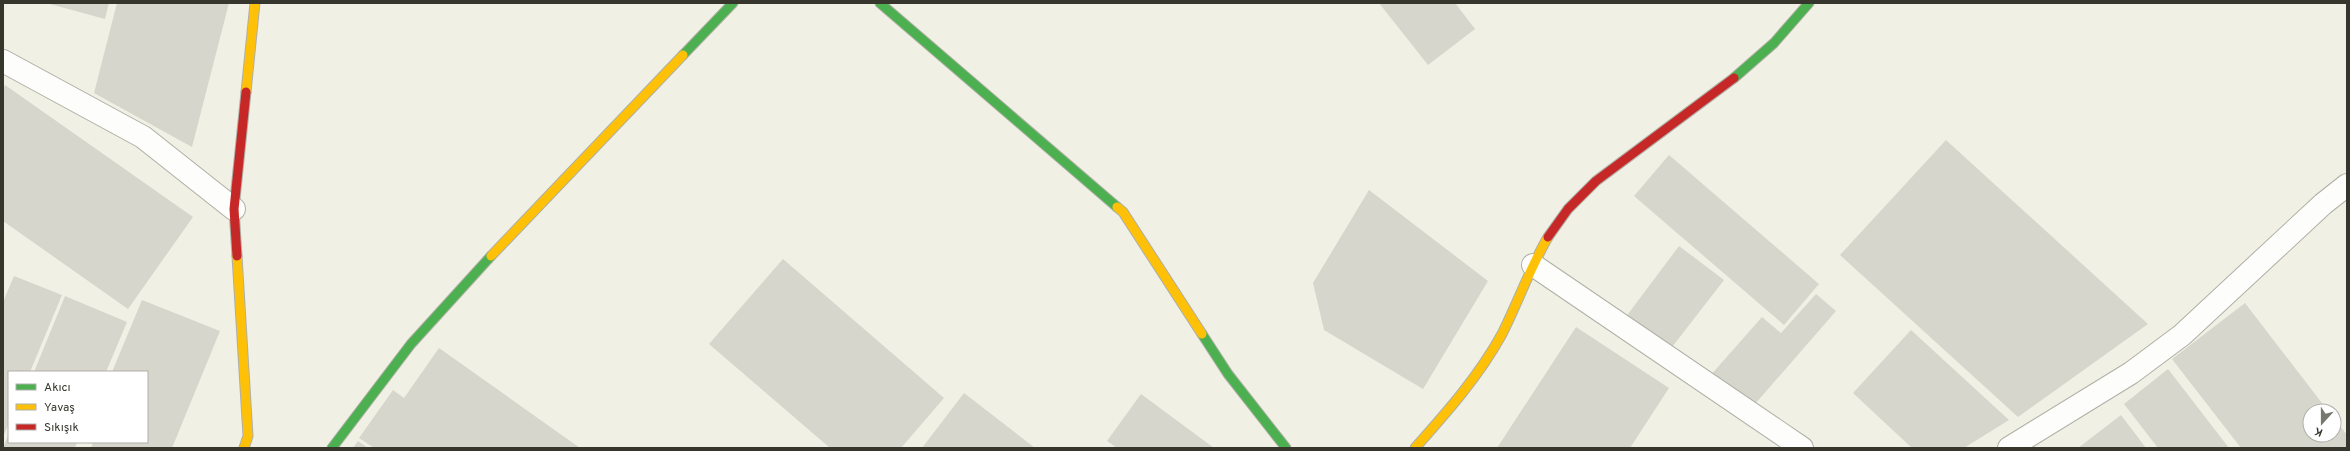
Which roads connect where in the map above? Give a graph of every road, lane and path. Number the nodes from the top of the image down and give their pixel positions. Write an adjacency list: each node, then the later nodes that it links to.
1 (255, 3): 7 (street)
2 (733, 3): 10 (street)
3 (880, 3): 11 (street)
4 (1809, 3): 8 (street)
5 (3, 61): 7 (street)
6 (2347, 185): 14 (street)
7 (234, 209): 9 (street)
8 (1533, 266): 12 (street); 13 (street)
9 (244, 448)
10 (332, 448)
11 (1286, 448)
12 (1415, 448)
13 (1802, 448)
14 (2009, 448)

